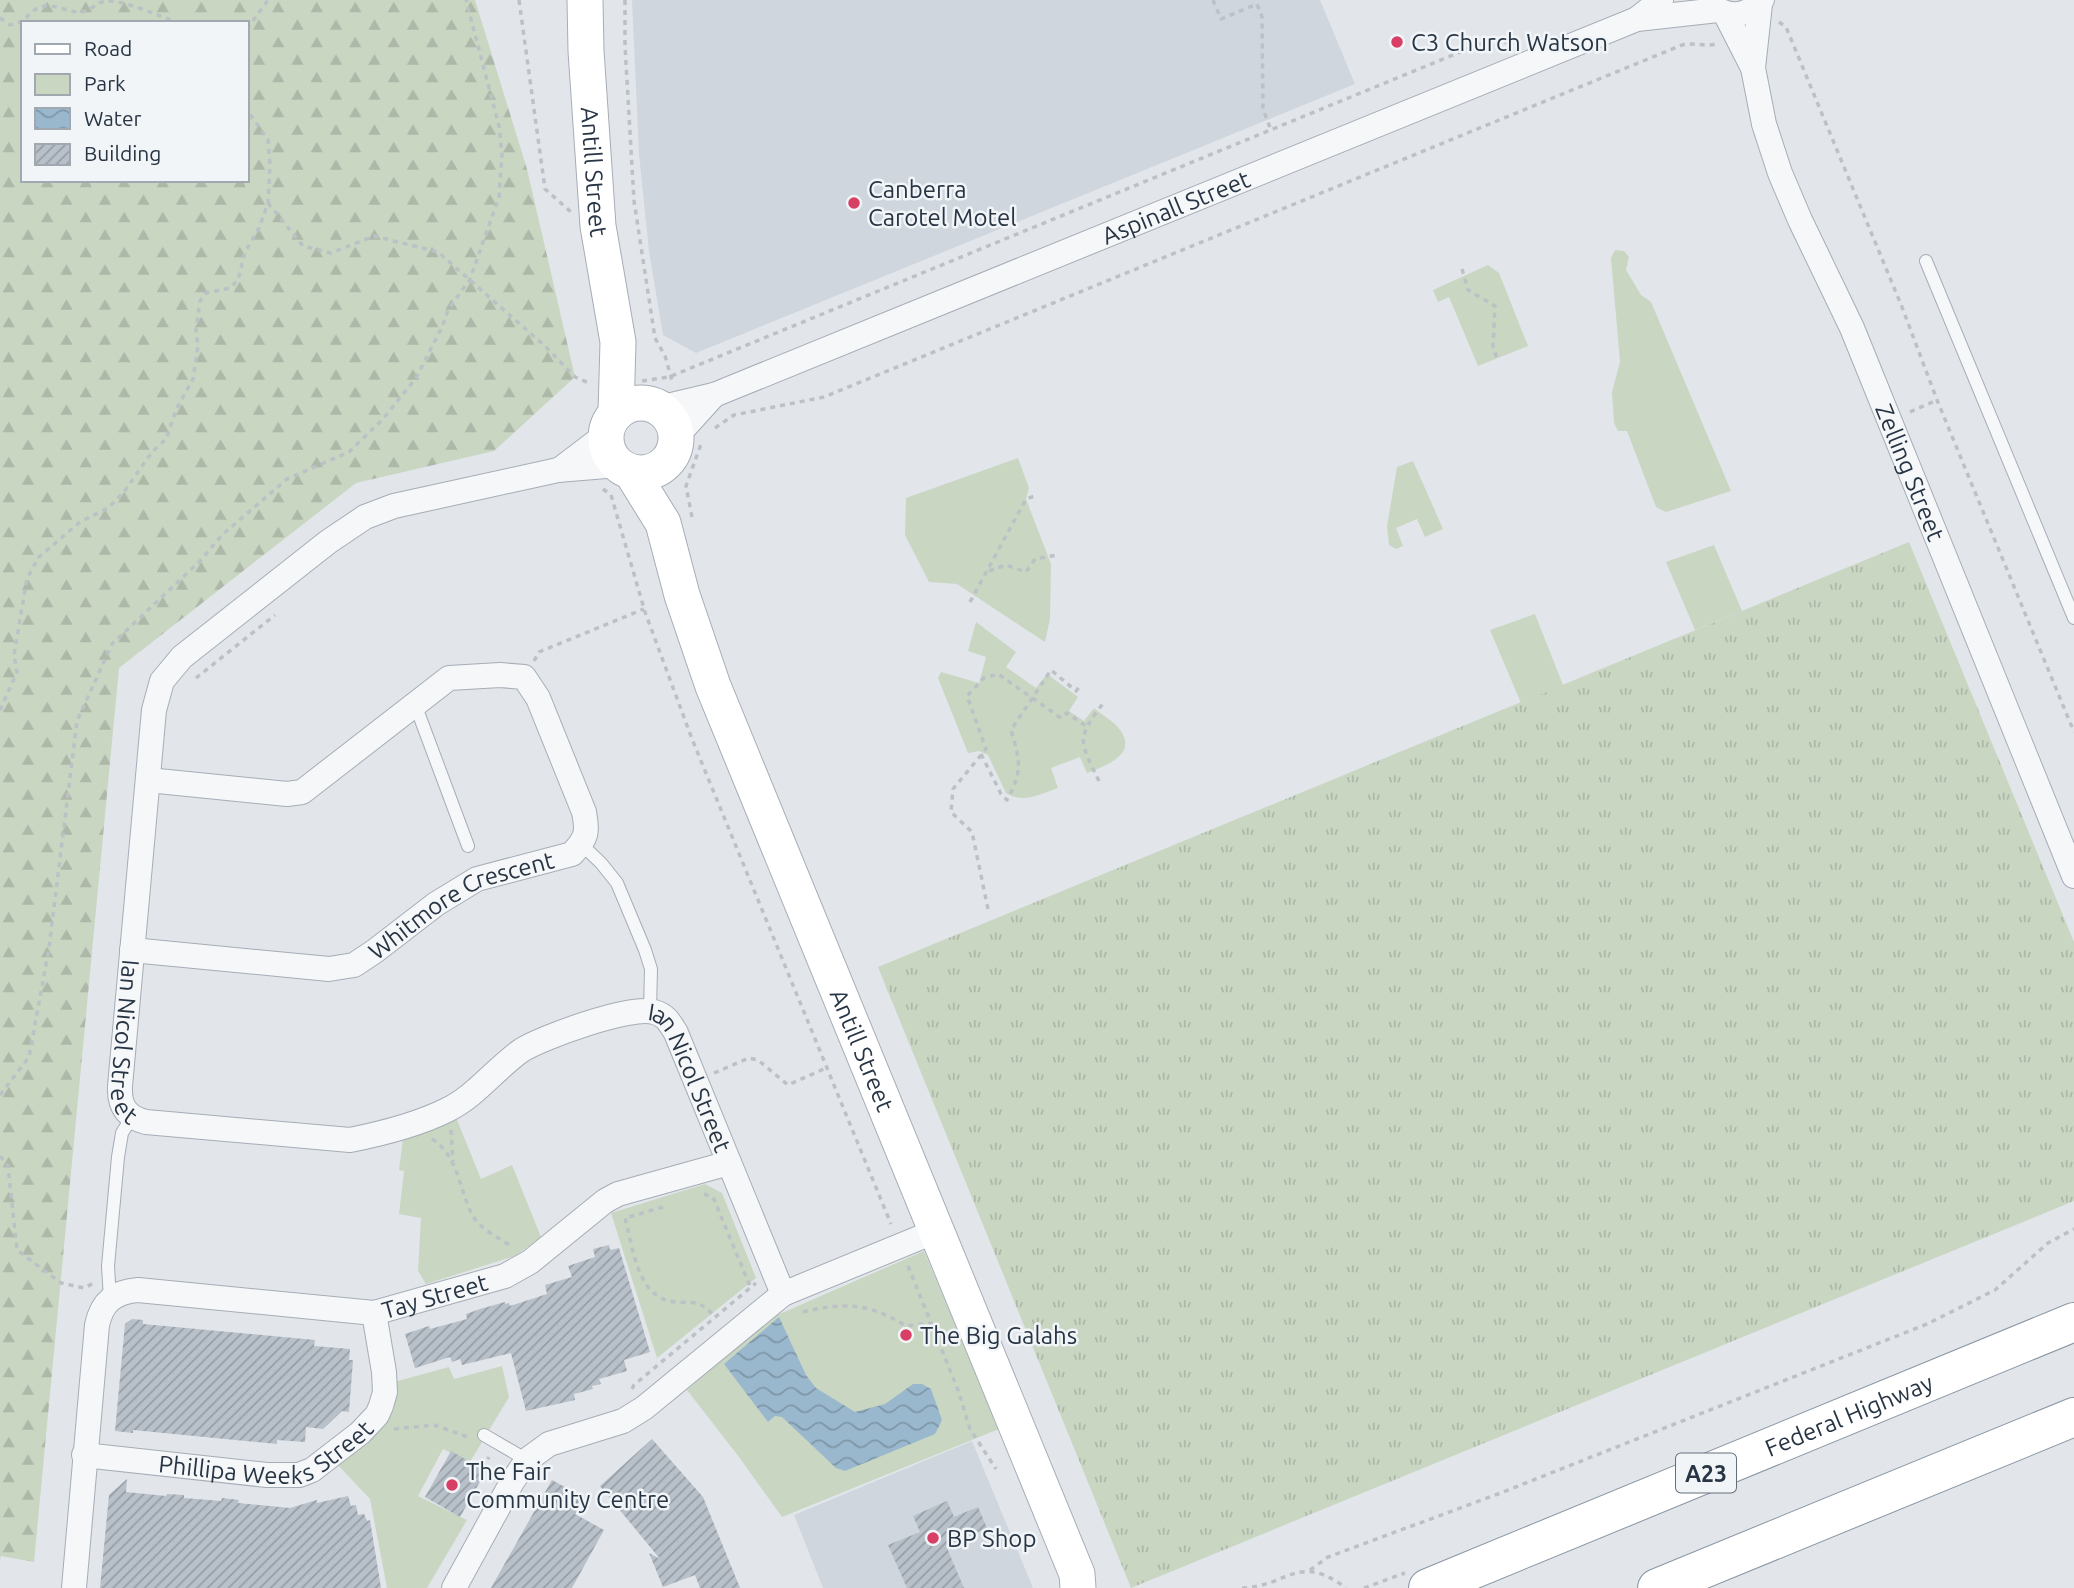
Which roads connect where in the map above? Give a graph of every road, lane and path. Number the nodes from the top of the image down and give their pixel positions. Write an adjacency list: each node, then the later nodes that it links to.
1 (268, 0): 15 (path)
2 (466, 0): 25 (path)
3 (519, 0): 22 (path)
4 (585, 0): 22 (main road, Antill Street)
5 (625, 0): 20 (path)
6 (1213, 0): 20 (path)
7 (1661, 0): 11 (street, Aspinall Street)
8 (1717, 8): 9 (street, Aspinall Street); 11 (street, Aspinall Street); 18 (street, Zelling Street)
9 (1765, 8): 18 (street, Zelling Street); 29 (path)
10 (0, 18): 14 (path)
11 (1637, 19): 28 (street, Aspinall Street)
12 (25, 21): 13 (path)
13 (175, 21)
14 (21, 23)
15 (248, 28)
16 (1523, 40): 20 (path)
17 (1721, 43): 32 (path)
18 (1753, 68): 31 (street, Zelling Street)
19 (248, 111): 21 (path)
20 (1272, 130)
21 (268, 204): 25 (path); 49 (path)
22 (598, 226): 26 (main road, Antill Street)
23 (1926, 261): 42 (lane)
24 (1462, 269): 27 (path)
25 (470, 279): 33 (path); 63 (path)
26 (618, 342): 30 (main road, Antill Street); 33 (main road, Antill Street)
27 (1497, 359)
28 (714, 395): 30 (street, Aspinall Street); 34 (street, Aspinall Street)
29 (1937, 400): 31 (path); 51 (path)
30 (655, 406): 33 (main road); 34 (main road)
31 (1890, 419): 57 (street, Zelling Street)
32 (711, 431)
33 (611, 443): 34 (main road); 36 (main road, Antill Street); 40 (path); 53 (street, Ian Nicol Street)
34 (684, 456): 34 (path); 36 (main road, Antill Street)
35 (1037, 495): 38 (path)
36 (663, 523): 73 (main road, Antill Street)
37 (1057, 555): 38 (path)
38 (988, 571): 39 (path)
39 (970, 602)
40 (644, 608): 43 (path); 61 (path)
41 (276, 614): 44 (path)
42 (2074, 618)
43 (524, 677): 48 (street); 55 (street, Whitmore Crescent)
44 (189, 683)
45 (1081, 685): 46 (path)
46 (1031, 698): 50 (path); 52 (path); 52 (path)
47 (1104, 702): 50 (path)
48 (415, 704): 53 (street); 56 (lane)
49 (0, 710)
50 (1086, 726): 54 (path)
51 (2074, 732)
52 (981, 754): 58 (path)
53 (148, 780): 59 (street, Ian Nicol Street)
54 (1098, 781)
55 (581, 844): 59 (street, Whitmore Crescent); 60 (lane, Whitmore Crescent)
56 (468, 846)
57 (2074, 876)
58 (988, 909)
59 (132, 950): 65 (street, Ian Nicol Street)
60 (650, 1011): 62 (street, Ian Nicol Street); 64 (street, Ian Nicol Street)
61 (826, 1068): 62 (path); 74 (path)
62 (695, 1081): 69 (street, Ian Nicol Street)
63 (0, 1096)
64 (447, 1111): 65 (street, Ian Nicol Street); 68 (path)
65 (132, 1117): 77 (lane)
66 (423, 1135): 68 (path)
67 (0, 1156): 77 (path)
68 (453, 1163): 75 (path)
69 (729, 1163): 75 (street, Tay Street); 78 (street, Ian Nicol Street)
70 (695, 1197): 76 (path)
71 (671, 1204): 80 (path)
72 (2074, 1228): 89 (path)
73 (936, 1231): 74 (street); 90 (main road, Antill Street)
74 (896, 1235): 78 (street); 82 (path)
75 (530, 1262): 79 (street, Tay Street)
76 (750, 1286)
77 (109, 1287): 79 (street, Tay Street); 86 (street)
78 (787, 1304): 82 (path); 87 (street)
79 (374, 1313): 84 (street, Phillipa Weeks Street)
80 (715, 1317)
81 (2074, 1322): 95 (highway, Federal Highway / A23)
82 (931, 1323): 88 (path)
83 (2074, 1417): 96 (highway)
84 (360, 1433): 85 (path); 86 (street, Phillipa Weeks Street)
85 (484, 1435): 87 (lane)
86 (84, 1455): 91 (street)
87 (527, 1460): 92 (street)
88 (996, 1469)
89 (1310, 1570): 93 (path); 94 (path)
90 (1082, 1583)
91 (74, 1588)
92 (454, 1588)
93 (1242, 1588)
94 (1346, 1588)
95 (1428, 1588)
96 (1657, 1588)

